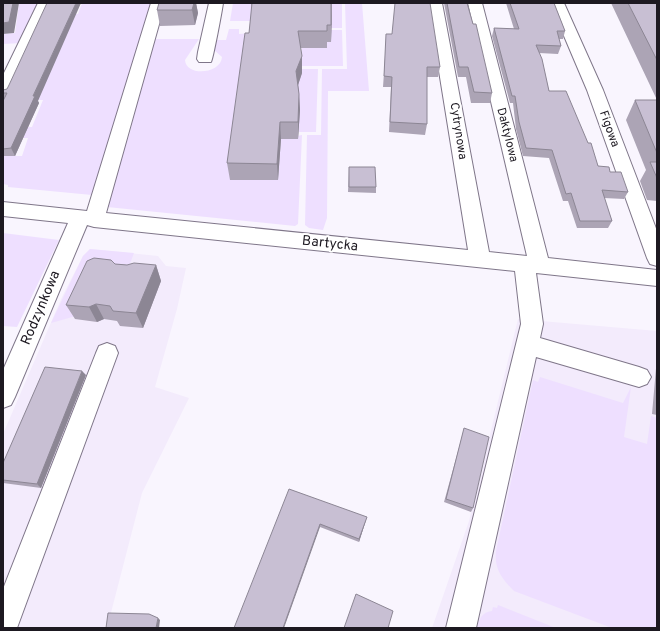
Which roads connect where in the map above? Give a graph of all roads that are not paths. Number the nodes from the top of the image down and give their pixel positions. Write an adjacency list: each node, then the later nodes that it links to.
1 (45, 3): 8 (street)
2 (158, 3): 10 (street, Rodzynkowa)
3 (216, 3): 7 (street)
4 (435, 3): 12 (street, Cytrynowa)
5 (475, 3): 13 (street, Daktylowa)
6 (557, 3): 11 (street, Figowa)
7 (204, 59)
8 (3, 92)
9 (3, 209): 10 (street, Bartycka)
10 (87, 219): 12 (street, Bartycka); 18 (street, Rodzynkowa)
11 (657, 258)
12 (480, 260): 13 (street, Bartycka)
13 (532, 265): 14 (street, Bartycka); 15 (street, Daktylowa)
14 (657, 278)
15 (528, 345): 17 (street); 20 (street, Daktylowa)
16 (107, 353): 19 (street)
17 (639, 377)
18 (3, 397)
19 (3, 627)
20 (461, 628)

